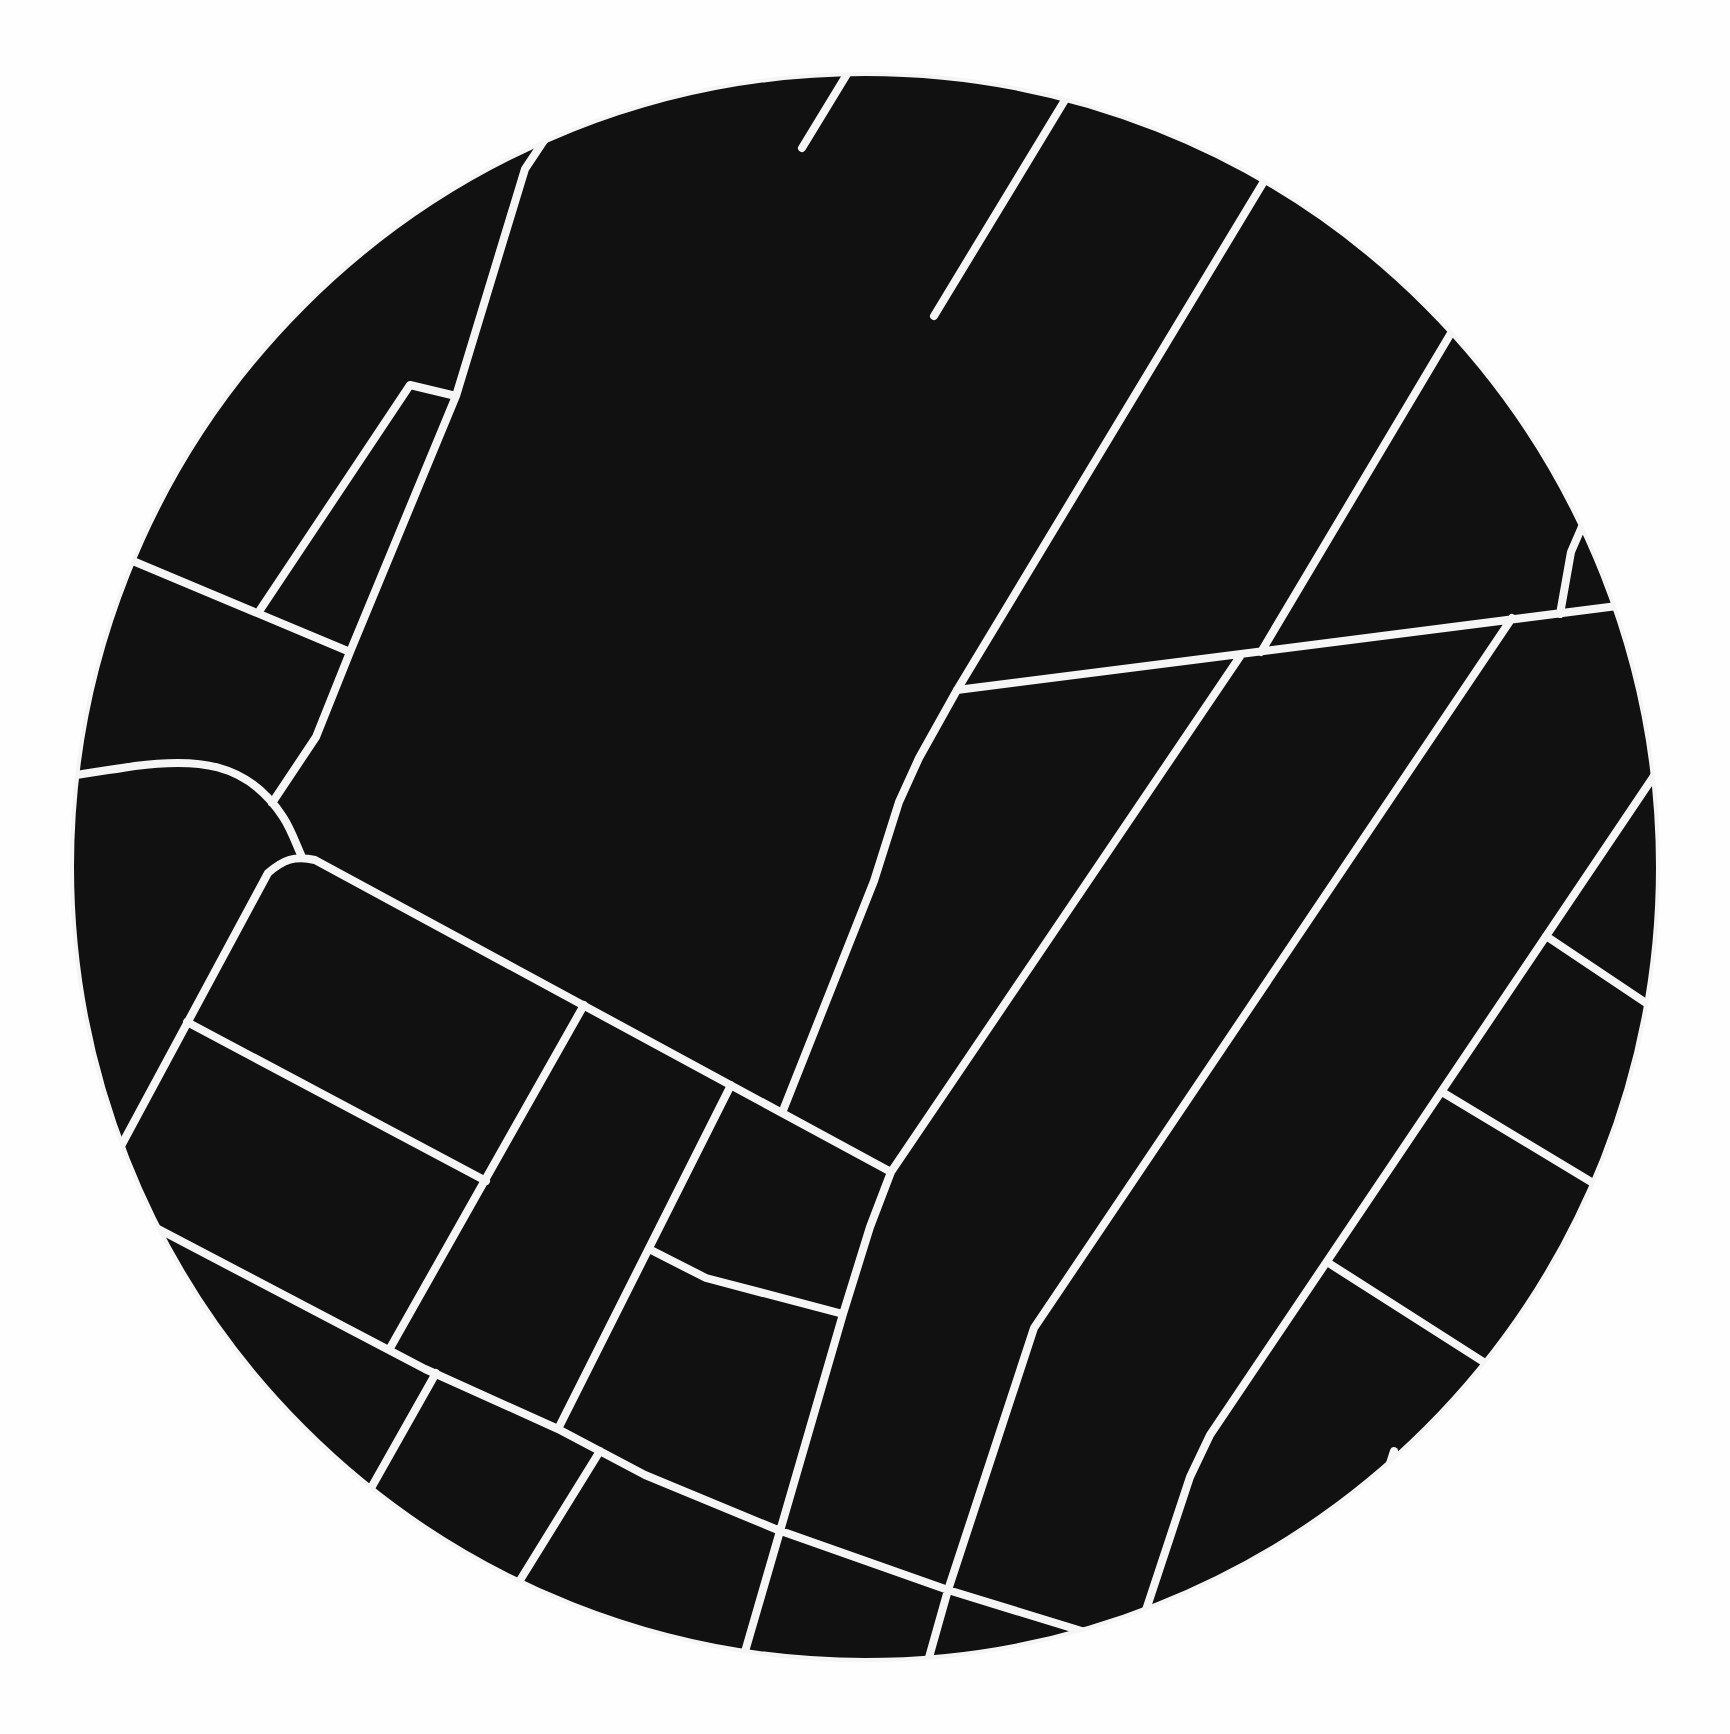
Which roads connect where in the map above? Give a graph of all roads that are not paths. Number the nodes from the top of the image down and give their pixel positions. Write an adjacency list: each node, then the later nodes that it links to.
1 (847, 75): 4 (street)
2 (1065, 100): 6 (street)
3 (542, 143): 8 (street)
4 (802, 148)
5 (1264, 181): 18 (street)
6 (934, 316)
7 (1451, 333): 16 (street)
8 (456, 396): 12 (street); 15 (street)
9 (1581, 528): 13 (street)
10 (133, 561): 12 (street)
11 (1614, 607): 13 (street)
12 (258, 613): 15 (street)
13 (1560, 614): 14 (street)
14 (1512, 618): 16 (street); 48 (street)
15 (350, 652): 21 (street)
16 (1261, 652): 17 (street)
17 (1241, 655): 18 (street); 31 (street)
18 (957, 690): 29 (street)
19 (78, 775): 21 (street)
20 (1652, 778): 23 (street)
21 (272, 803): 22 (street)
22 (302, 857): 25 (street); 26 (street)
23 (1546, 936): 24 (street); 28 (street)
24 (1646, 1003)
25 (584, 1005): 27 (street); 32 (street)
26 (187, 1022): 30 (street); 32 (street)
27 (731, 1085): 29 (street); 35 (street)
28 (1442, 1092): 33 (street); 36 (street)
29 (782, 1113): 31 (street)
30 (122, 1144)
31 (891, 1172): 37 (street)
32 (486, 1181): 38 (street)
33 (1592, 1183)
34 (160, 1230): 38 (street)
35 (649, 1249): 37 (street); 41 (street)
36 (1327, 1262): 39 (street); 49 (street)
37 (843, 1314): 46 (street)
38 (389, 1350): 40 (street)
39 (1484, 1362)
40 (436, 1373): 41 (street); 45 (street)
41 (558, 1429): 42 (street)
42 (600, 1451): 46 (street); 47 (street)
43 (1394, 1451): 44 (street)
44 (1391, 1460)
45 (371, 1487)
46 (778, 1530): 48 (street); 51 (street)
47 (520, 1581)
48 (948, 1590): 50 (street); 52 (street)
49 (1147, 1608)
50 (1079, 1630)
51 (745, 1651)
52 (929, 1657)

